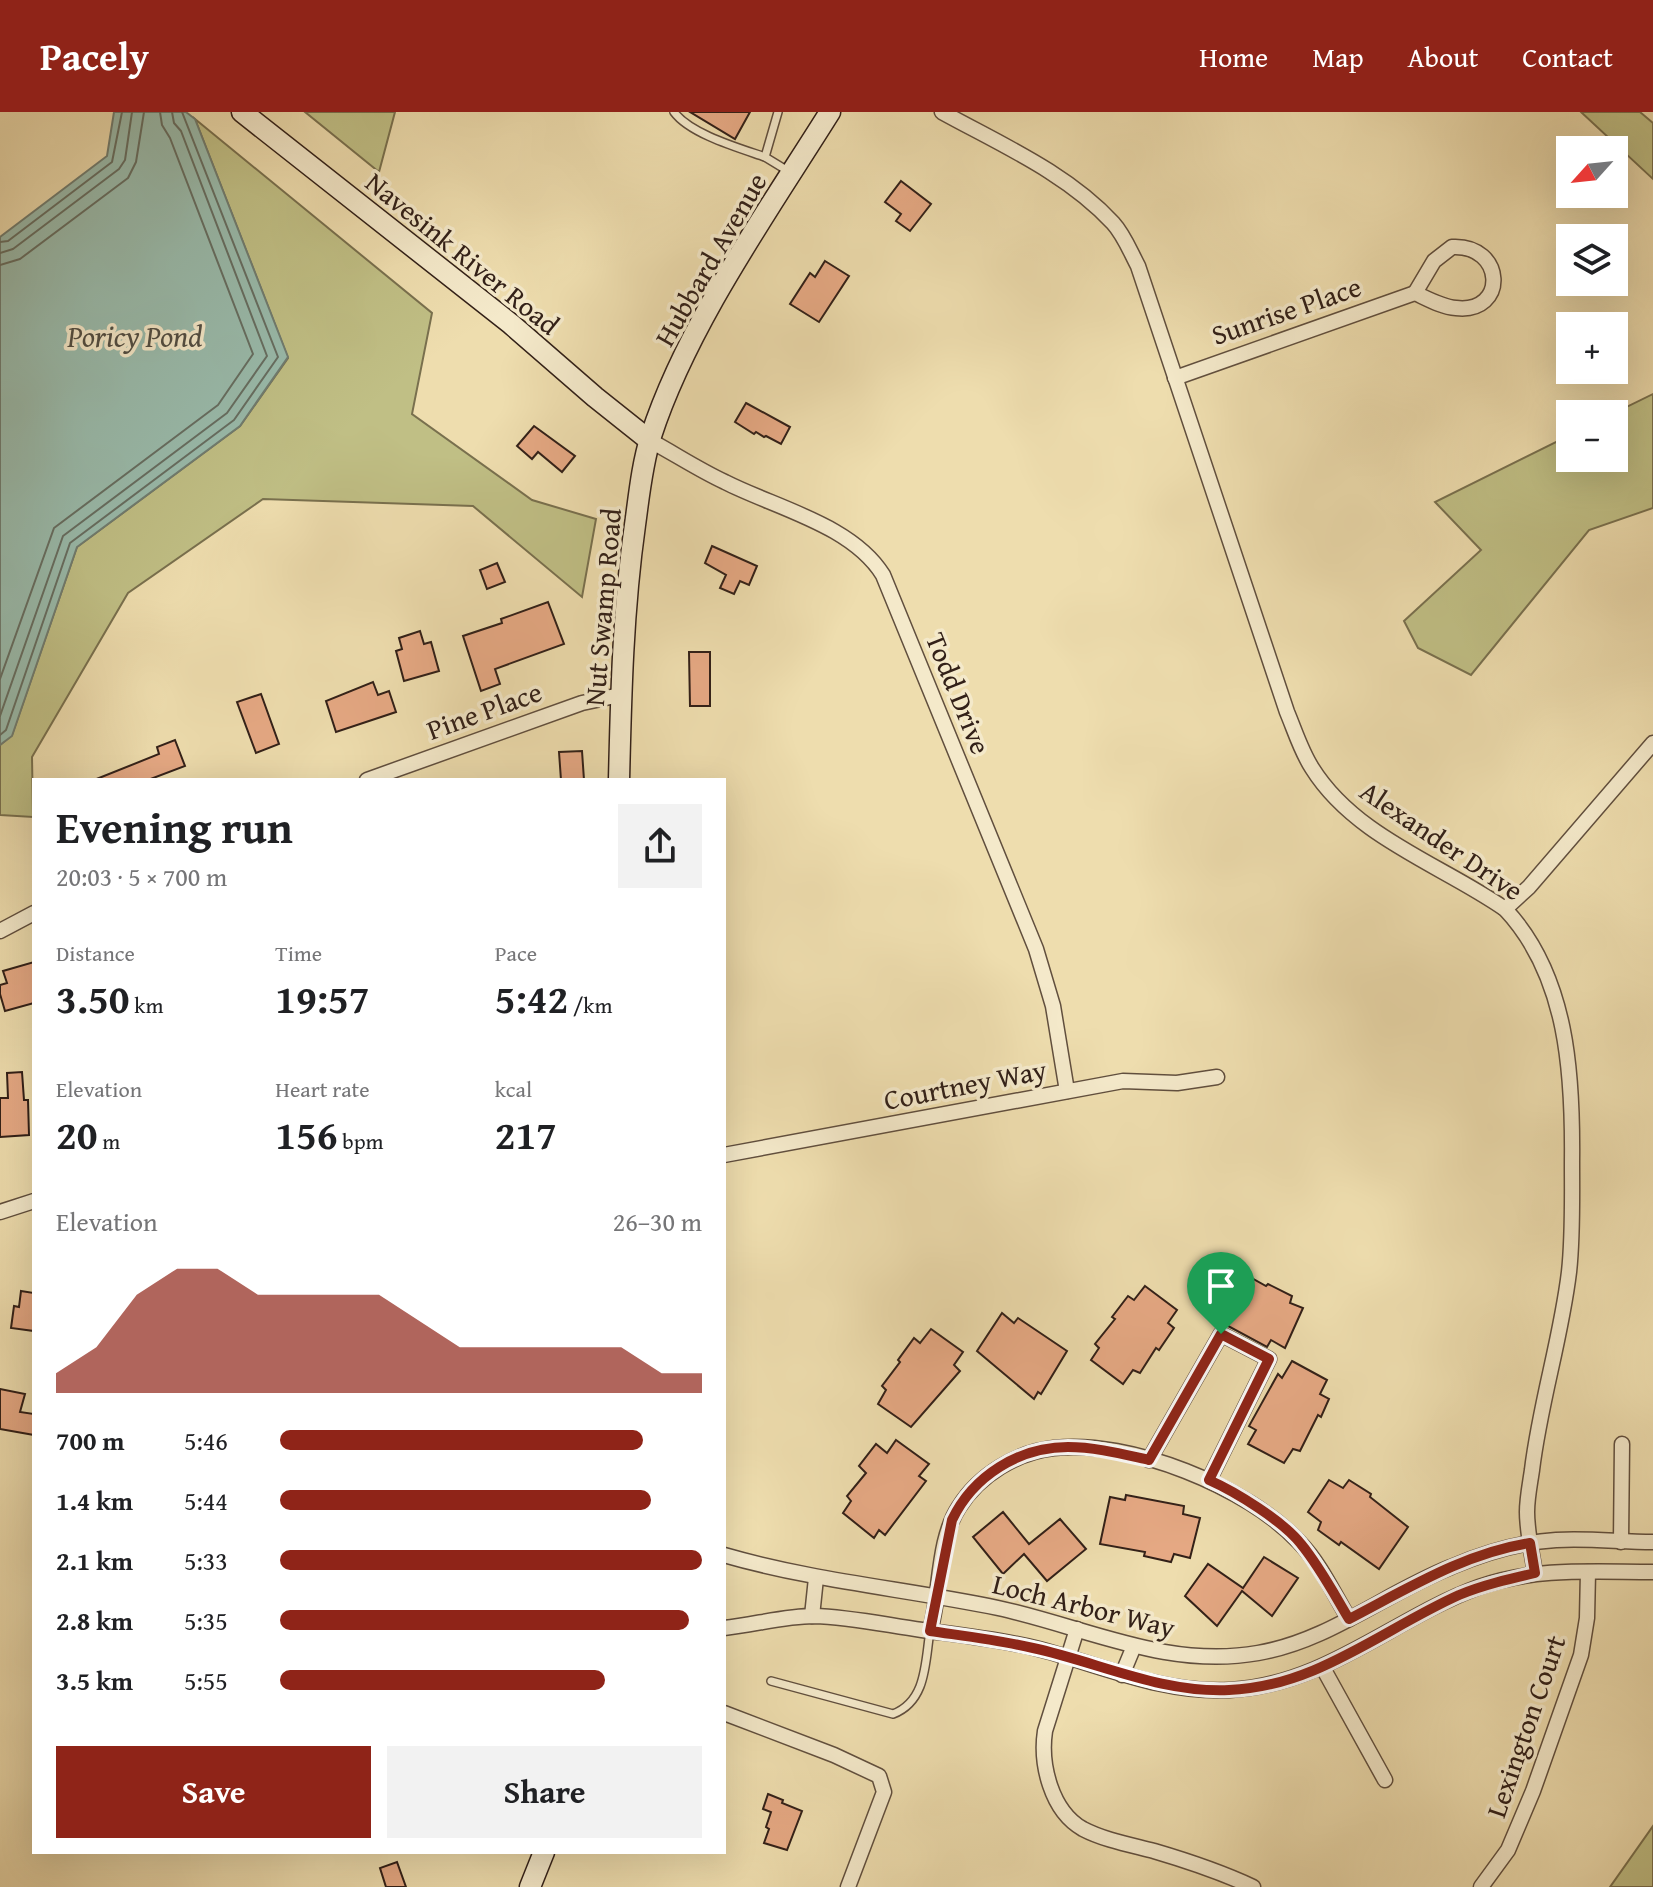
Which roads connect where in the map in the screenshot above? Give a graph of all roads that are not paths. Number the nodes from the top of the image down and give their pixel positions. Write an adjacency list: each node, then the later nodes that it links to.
1 (242, 112): 10 (main road, Navesink River Road)
2 (674, 112): 6 (lane)
3 (778, 112): 6 (lane)
4 (830, 112): 7 (main road, Hubbard Avenue)
5 (942, 112): 9 (street, Alexander Drive)
6 (765, 157): 7 (lane)
7 (792, 173): 10 (main road, Hubbard Avenue)
8 (1415, 293): 8 (street); 9 (street, Sunrise Place)
9 (1175, 378): 15 (street, Alexander Drive)
10 (649, 440): 11 (main road, Nut Swamp Road); 19 (street, Todd Drive)
11 (620, 695): 13 (street, Pine Place); 14 (main road, Nut Swamp Road)
12 (1653, 743): 15 (street)
13 (373, 778)
14 (619, 778)
15 (1505, 909): 28 (street, Alexander Drive)
16 (32, 914): 17 (street)
17 (0, 931)
18 (1217, 1077): 19 (street, Courtney Way)
19 (1067, 1091): 20 (street, Courtney Way)
20 (726, 1155)
21 (32, 1202): 22 (street)
22 (0, 1212)
23 (1622, 1444): 26 (street)
24 (1149, 1460): 25 (street); 25 (street); 35 (street)
25 (1209, 1480): 37 (street)
26 (1621, 1542): 27 (street, Loch Arbor Way); 28 (street, Loch Arbor Way)
27 (1653, 1542)
28 (1530, 1543): 32 (street, Alexander Drive); 34 (street, Loch Arbor Way)
29 (726, 1556): 33 (street, Loch Arbor Way)
30 (1588, 1572): 31 (street, Loch Arbor Way); 32 (street, Loch Arbor Way); 53 (street, Lexington Court)
31 (1653, 1572)
32 (1535, 1573): 38 (street, Loch Arbor Way)
33 (816, 1578): 35 (street, Loch Arbor Way); 36 (street)
34 (1398, 1593): 37 (street, Loch Arbor Way); 38 (street)
35 (937, 1597): 40 (street, Loch Arbor Way); 41 (street)
36 (812, 1616): 39 (street, Loch Arbor Way); 41 (street, Loch Arbor Way)
37 (1349, 1619): 42 (street, Loch Arbor Way)
38 (1412, 1619): 44 (street, Loch Arbor Way)
39 (726, 1628)
40 (1077, 1629): 42 (street, Loch Arbor Way); 43 (street)
41 (930, 1631): 43 (street, Loch Arbor Way); 46 (lane)
42 (1134, 1646): 45 (street)
43 (1067, 1657): 45 (street, Loch Arbor Way); 52 (street)
44 (1323, 1668): 45 (street, Loch Arbor Way); 48 (street)
45 (1122, 1675)
46 (771, 1681)
47 (726, 1714): 51 (street)
48 (1385, 1780)
49 (543, 1854): 50 (main road)
50 (530, 1887)
51 (848, 1887)
52 (1253, 1887)
53 (1481, 1887)

